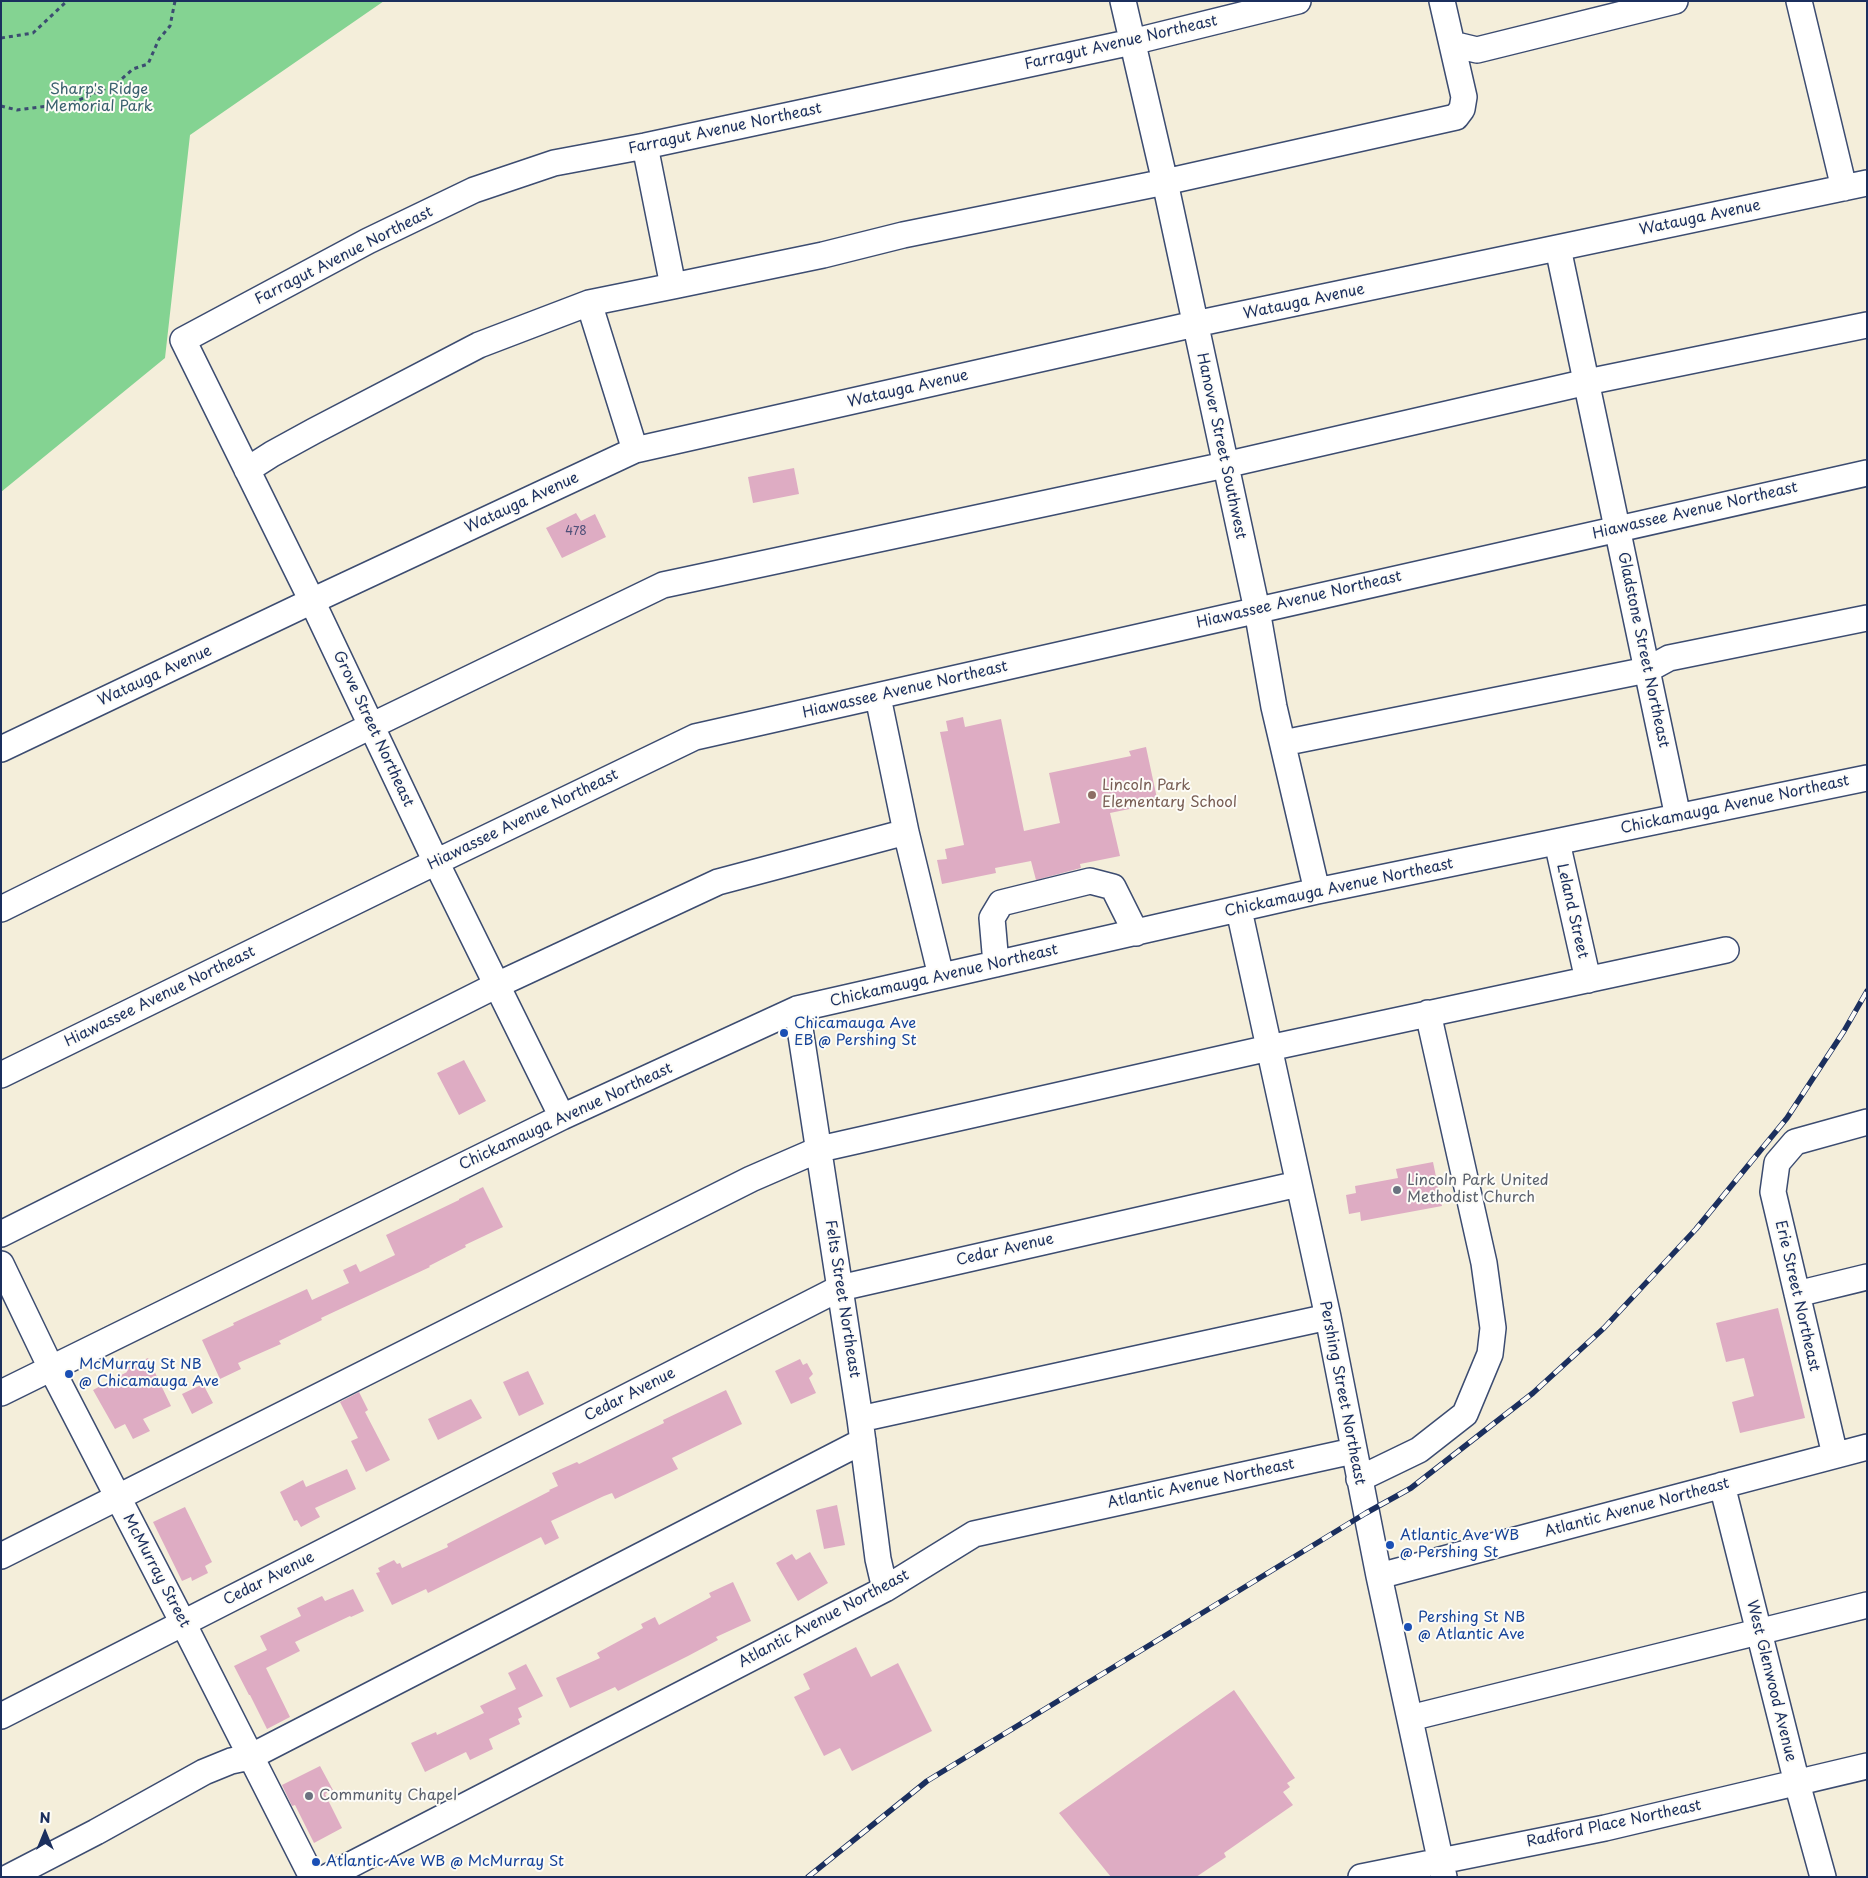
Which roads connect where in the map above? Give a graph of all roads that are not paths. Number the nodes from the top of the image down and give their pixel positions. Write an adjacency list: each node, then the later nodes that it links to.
1 (1123, 1): 6 (street, Hanover Street Southwest)
2 (1298, 1): 6 (street, Farragut Avenue Northeast)
3 (1442, 1): 7 (street)
4 (1675, 1): 7 (street)
5 (1799, 1): 10 (street)
6 (1132, 42): 8 (street, Farragut Avenue Northeast); 9 (street, Hanover Street Southwest)
7 (1452, 44): 9 (street)
8 (645, 146): 12 (street); 16 (street, Farragut Avenue Northeast)
9 (1165, 182): 12 (street); 14 (street, Hanover Street Southwest)
10 (1855, 185): 11 (street, Watauga Avenue)
11 (1558, 248): 14 (street, Watauga Avenue); 17 (street, Gladstone Street Northeast)
12 (673, 286): 13 (street)
13 (589, 303): 18 (street); 20 (street)
14 (1195, 324): 18 (street, Watauga Avenue); 19 (street, Hanover Street Southwest)
15 (1867, 325): 17 (street)
16 (183, 340): 20 (street, Grove Street Northeast)
17 (1587, 382): 19 (street); 22 (street, Gladstone Street Northeast)
18 (634, 450): 23 (street, Watauga Avenue)
19 (1225, 465): 24 (street, Hanover Street Southwest); 28 (street)
20 (248, 470): 23 (street, Grove Street Northeast)
21 (1867, 473): 22 (street, Hiawassee Avenue Northeast)
22 (1618, 529): 24 (street, Hiawassee Avenue Northeast); 26 (street, Gladstone Street Northeast)
23 (312, 601): 28 (street, Grove Street Northeast); 30 (street, Watauga Avenue)
24 (1257, 610): 27 (street, Hiawassee Avenue Northeast); 29 (street, Hanover Street Southwest)
25 (1867, 618): 26 (street)
26 (1647, 670): 29 (street); 32 (street, Gladstone Street Northeast)
27 (878, 697): 33 (street); 35 (street, Hiawassee Avenue Northeast)
28 (371, 726): 35 (street, Grove Street Northeast); 37 (street)
29 (1283, 743): 36 (street, Hanover Street Southwest)
30 (1, 749)
31 (1867, 778): 32 (street, Chickamauga Avenue Northeast)
32 (1678, 817): 34 (street, Chickamauga Avenue Northeast)
33 (906, 832): 42 (street); 44 (street)
34 (1557, 842): 36 (street, Chickamauga Avenue Northeast); 43 (street, Leland Street)
35 (436, 862): 44 (street, Grove Street Northeast); 48 (street, Hiawassee Avenue Northeast)
36 (1318, 891): 38 (street, Chickamauga Avenue Northeast)
37 (1, 909)
38 (1239, 910): 39 (street, Chickamauga Avenue Northeast); 47 (street, Pershing Street Northeast)
39 (1136, 932): 41 (street, Chickamauga Avenue Northeast); 41 (street)
40 (1726, 950): 43 (street)
41 (996, 964): 42 (street, Chickamauga Avenue Northeast)
42 (941, 976): 45 (street, Chickamauga Avenue Northeast)
43 (1588, 980): 46 (street)
44 (497, 985): 49 (street, Grove Street Northeast); 53 (street)
45 (797, 1010): 49 (street, Chickamauga Avenue Northeast); 51 (street, Felts Street Northeast)
46 (1428, 1013): 47 (street); 65 (street)
47 (1269, 1048): 51 (street); 52 (street, Pershing Street Northeast)
48 (1, 1076)
49 (562, 1117): 59 (street, Chickamauga Avenue Northeast)
50 (1867, 1122): 57 (street, Erie Street Northeast)
51 (820, 1149): 56 (street, Felts Street Northeast); 67 (street)
52 (1298, 1184): 56 (street, Cedar Avenue); 58 (street, Pershing Street Northeast)
53 (1, 1234)
54 (1, 1264): 59 (street, McMurray Street)
55 (1867, 1277): 57 (street)
56 (840, 1288): 61 (street, Felts Street Northeast); 72 (street, Cedar Avenue)
57 (1797, 1294): 64 (street, Erie Street Northeast)
58 (1328, 1317): 61 (street); 63 (street, Pershing Street Northeast)
59 (52, 1368): 60 (street, Chickamauga Avenue Northeast); 67 (street, McMurray Street)
60 (1, 1393)
61 (862, 1430): 70 (street, Felts Street Northeast); 76 (street)
62 (1867, 1447): 64 (street, Atlantic Avenue Northeast)
63 (1353, 1451): 65 (street, Pershing Street Northeast); 70 (street, Atlantic Avenue Northeast)
64 (1835, 1455): 66 (street, Atlantic Avenue Northeast)
65 (1359, 1479): 69 (street, Pershing Street Northeast)
66 (1722, 1485): 69 (street, Atlantic Avenue Northeast); 73 (street, West Glenwood Avenue)
67 (117, 1497): 68 (street); 72 (street, McMurray Street)
68 (1, 1556)
69 (1379, 1576): 75 (street, Pershing Street Northeast)
70 (885, 1589): 82 (street, Atlantic Avenue Northeast)
71 (1867, 1605): 73 (street)
72 (183, 1623): 74 (street, Cedar Avenue); 76 (street, McMurray Street)
73 (1759, 1632): 75 (street); 78 (street, West Glenwood Avenue)
74 (1, 1716)
75 (1410, 1718): 79 (street, Pershing Street Northeast)
76 (250, 1757): 80 (street); 81 (street, McMurray Street)
77 (1867, 1766): 78 (street, Radford Place Northeast)
78 (1797, 1783): 79 (street, Radford Place Northeast); 84 (street, West Glenwood Avenue)
79 (1443, 1869): 83 (street, Radford Place Northeast)
80 (8, 1877)
81 (312, 1877)
82 (327, 1877)
83 (1360, 1877)
84 (1823, 1877)

